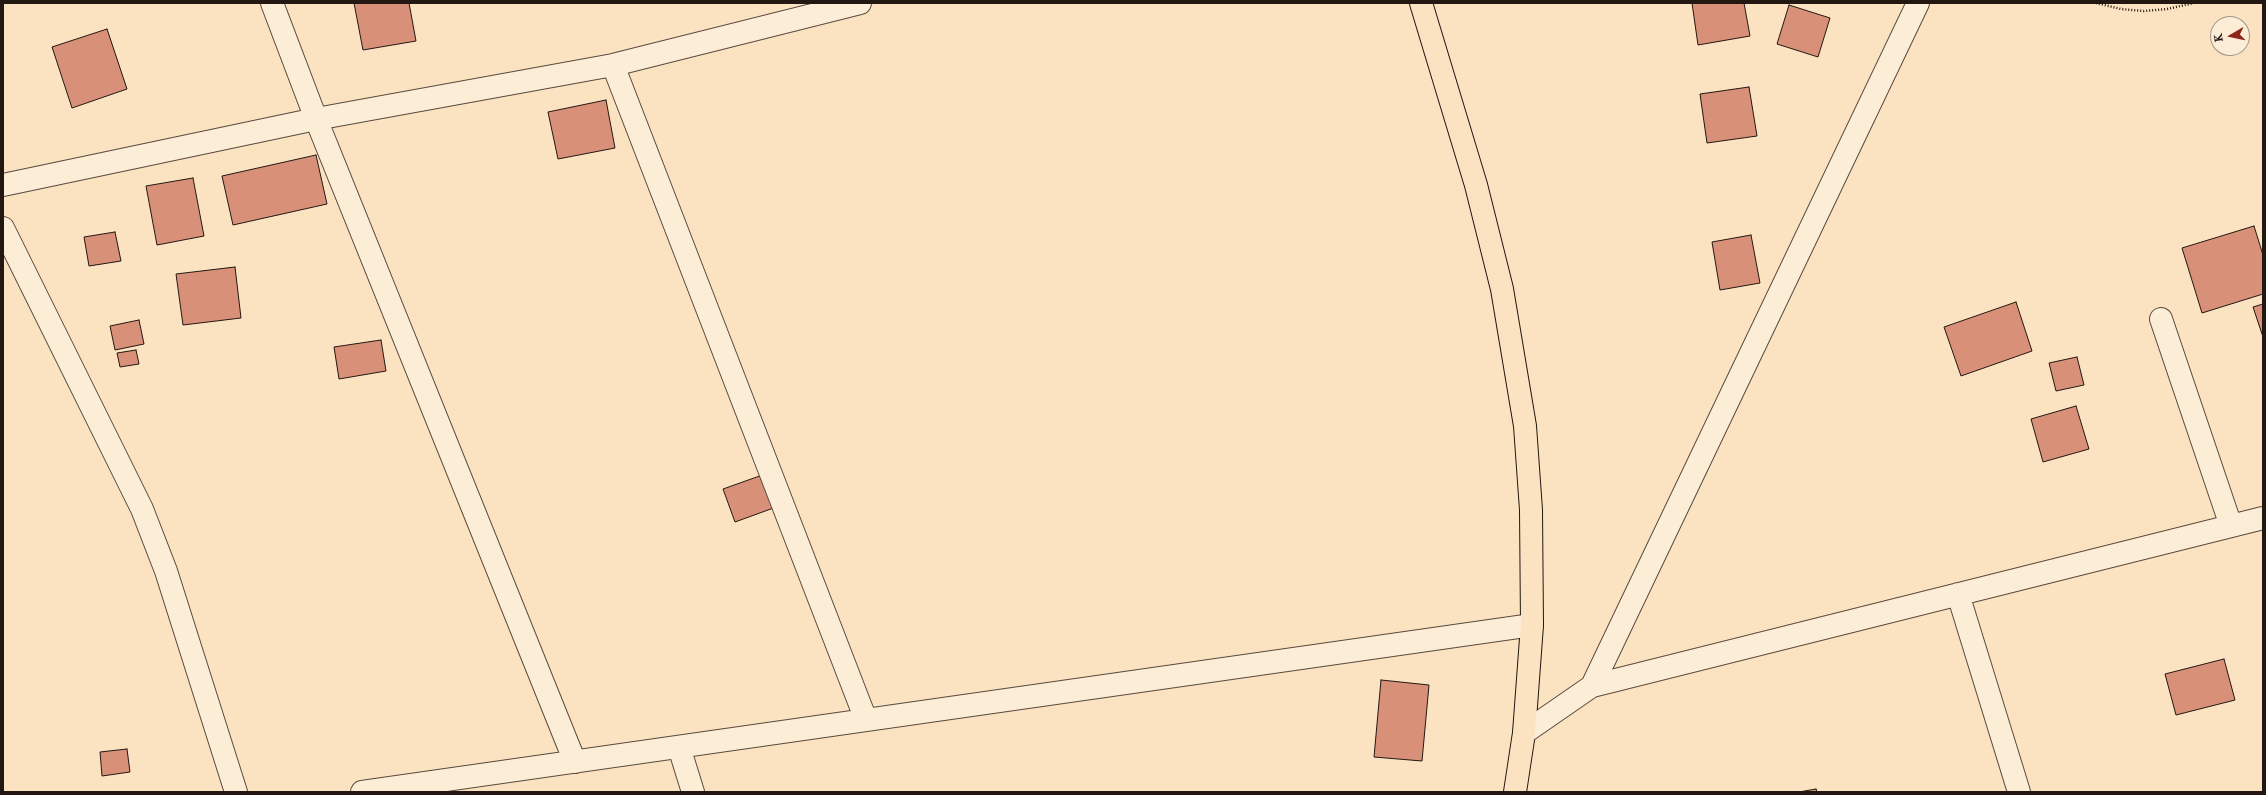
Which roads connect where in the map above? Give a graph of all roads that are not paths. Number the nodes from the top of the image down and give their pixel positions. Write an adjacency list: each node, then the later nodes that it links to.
1 (272, 3): 6 (street)
2 (860, 3): 5 (street)
3 (1421, 3): 13 (main road)
4 (1918, 3): 14 (street)
5 (613, 65): 6 (street); 15 (street)
6 (316, 119): 7 (street); 18 (street)
7 (3, 185)
8 (3, 228): 19 (street)
9 (2161, 319): 11 (street)
10 (2263, 518): 11 (street)
11 (2232, 526): 12 (street)
12 (1958, 594): 14 (street); 23 (street)
13 (1532, 625): 15 (street); 16 (main road)
14 (1592, 686): 16 (street)
15 (866, 720): 17 (street)
16 (1524, 733): 22 (main road)
17 (679, 747): 18 (street); 21 (street)
18 (575, 762): 20 (street)
19 (236, 792)
20 (362, 792)
21 (693, 792)
22 (1515, 792)
23 (2019, 792)

